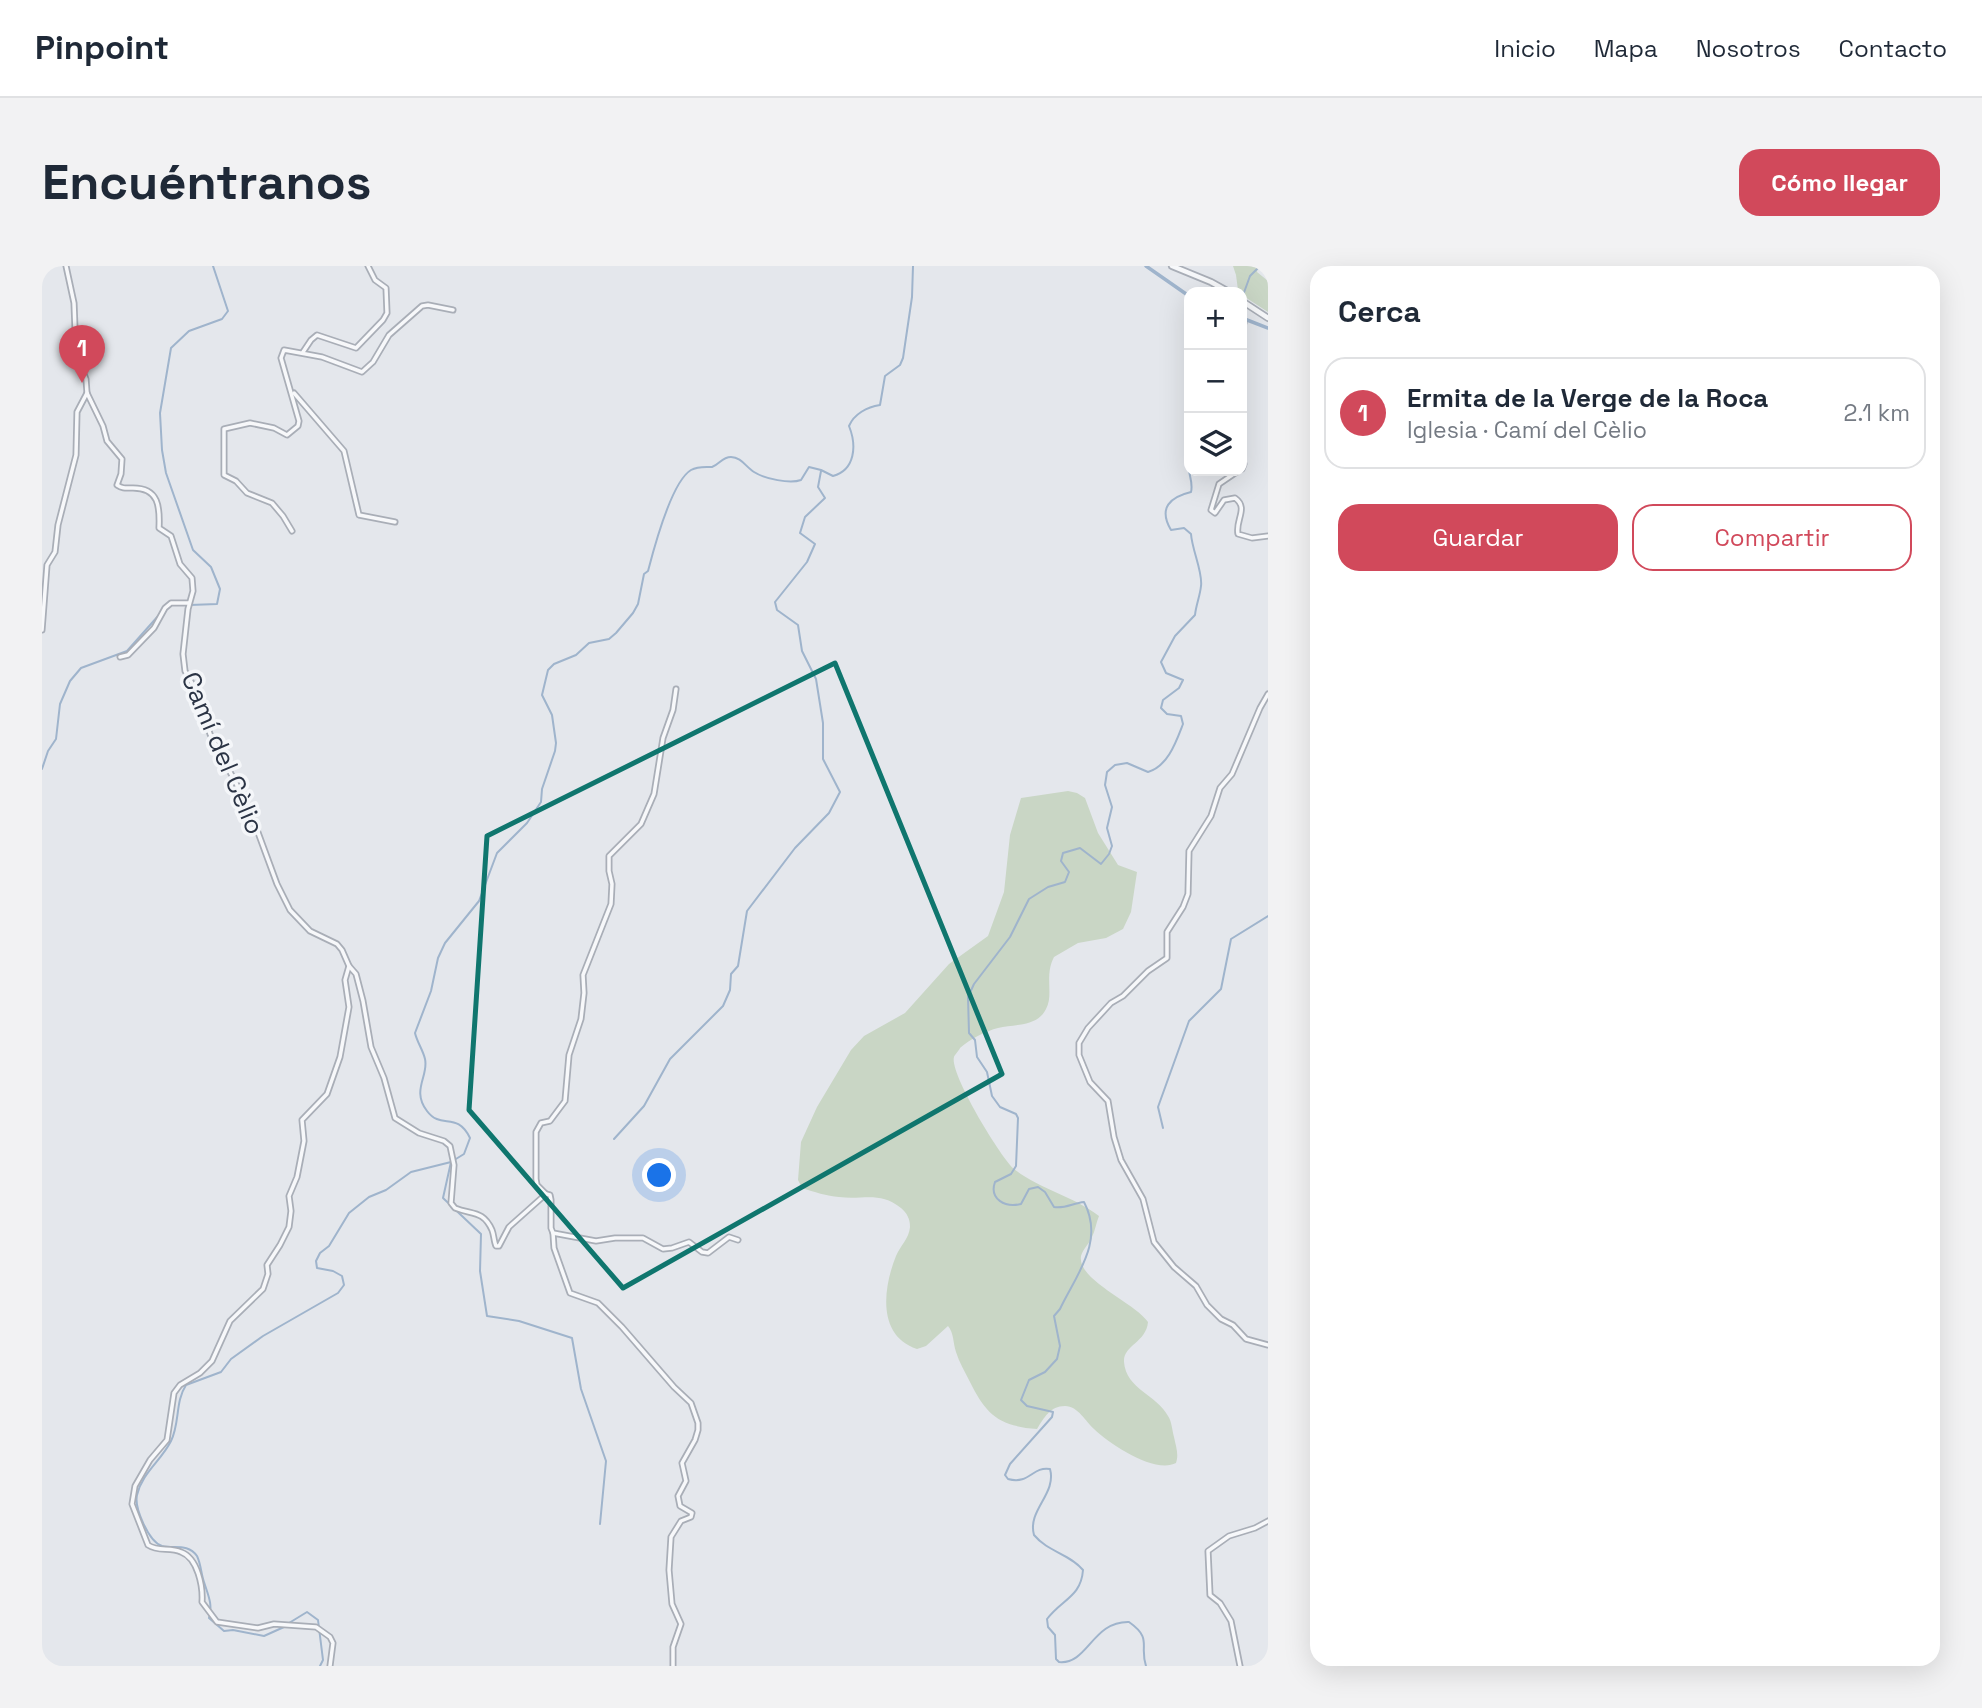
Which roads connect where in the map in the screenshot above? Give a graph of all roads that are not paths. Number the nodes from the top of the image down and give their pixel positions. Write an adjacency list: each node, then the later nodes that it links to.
1 (66, 266): 9 (street, Camí del Cèlio)
2 (368, 266): 8 (street)
3 (1171, 266): 4 (street)
4 (1220, 287)
5 (1247, 305): 7 (street)
6 (453, 310): 8 (street)
7 (1268, 318)
8 (303, 353): 10 (street)
9 (87, 393): 15 (street, Camí del Cèlio); 16 (street)
10 (293, 393): 12 (street); 13 (street)
11 (1231, 476): 14 (street)
12 (396, 522)
13 (292, 531)
14 (1268, 536)
15 (189, 603): 17 (street); 20 (street, Camí del Cèlio)
16 (42, 630)
17 (120, 657)
18 (676, 689): 21 (street)
19 (1268, 694): 24 (street)
20 (349, 966): 21 (street, Camí del Cèlio); 26 (street)
21 (546, 1194): 22 (street)
22 (553, 1233): 23 (street); 27 (street)
23 (738, 1240)
24 (1268, 1345)
25 (1268, 1521): 28 (street)
26 (330, 1666)
27 (673, 1666)
28 (1240, 1666)

